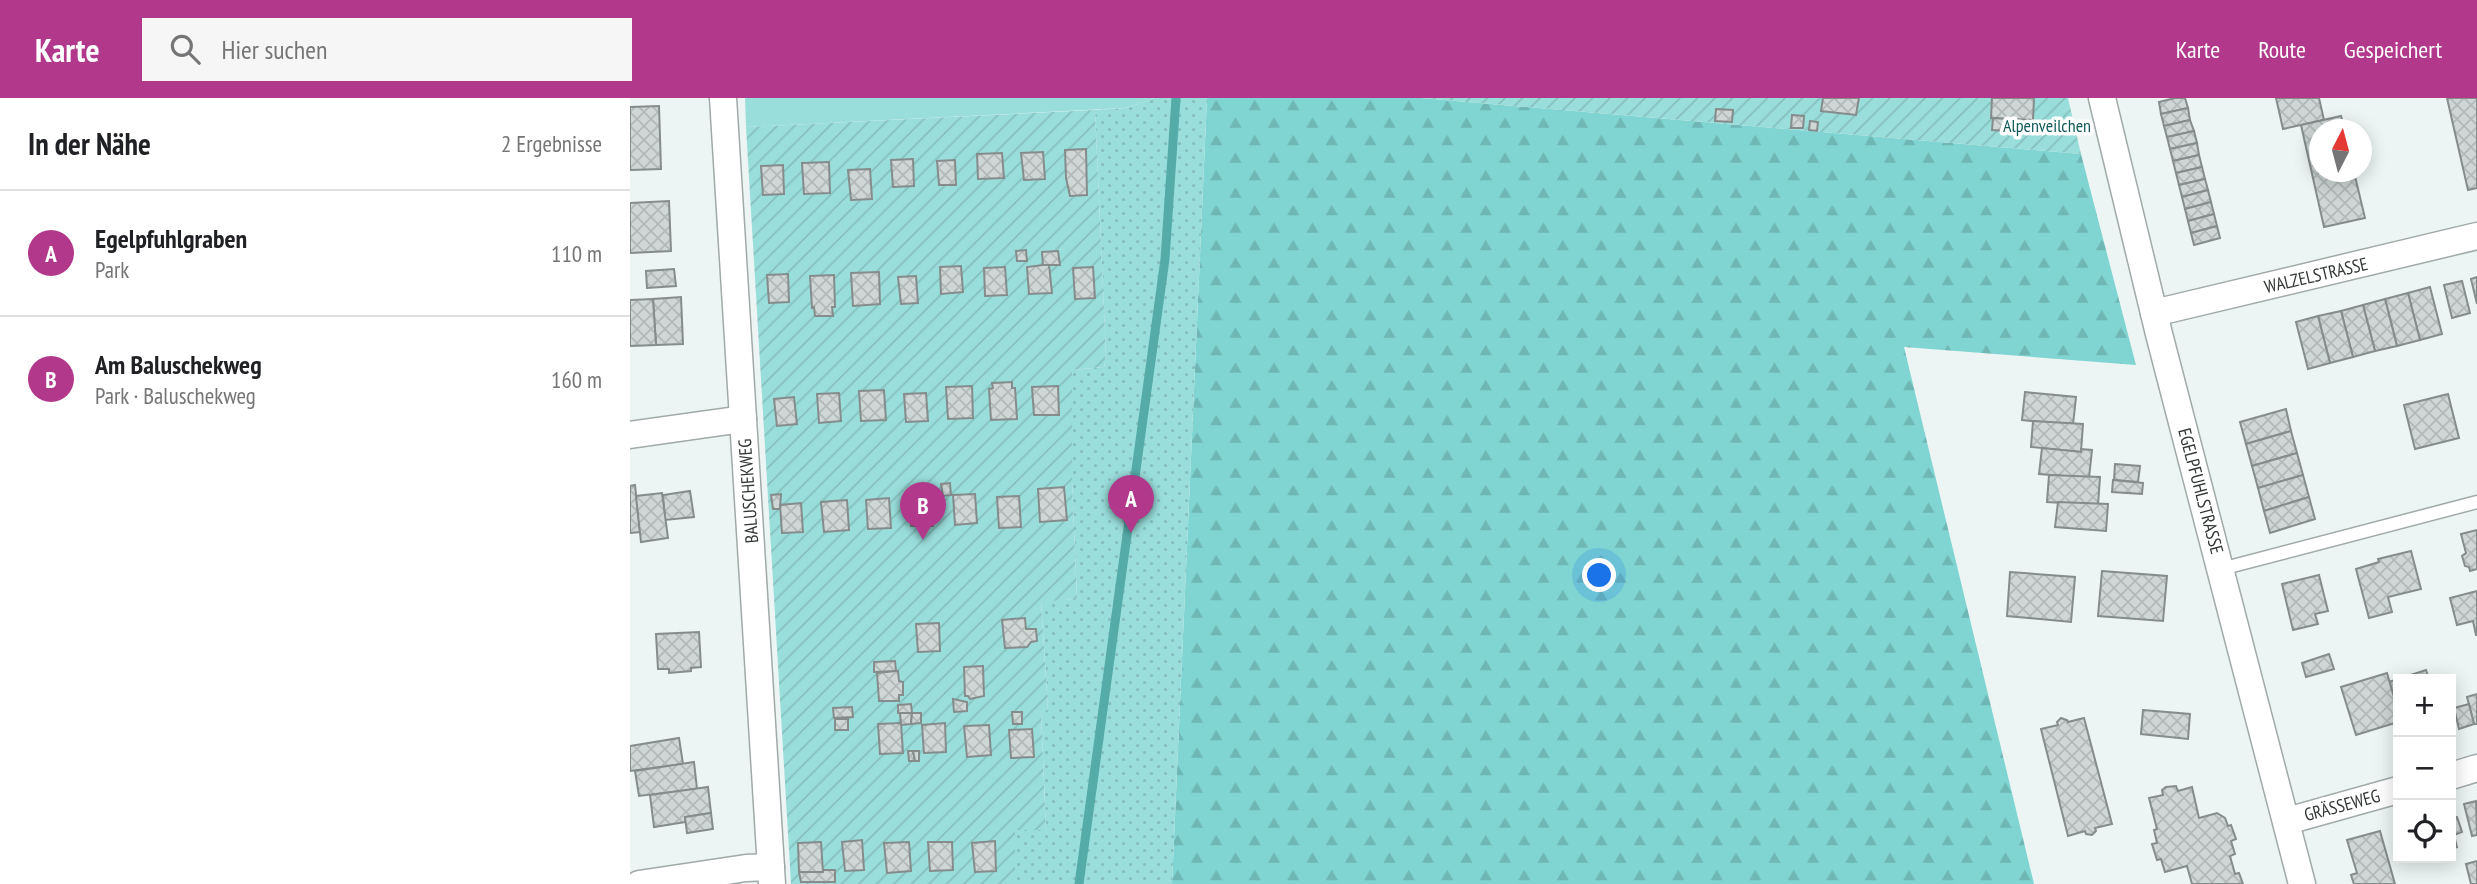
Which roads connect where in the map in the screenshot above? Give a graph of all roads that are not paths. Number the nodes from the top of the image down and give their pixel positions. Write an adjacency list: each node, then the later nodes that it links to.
1 (723, 98): 5 (street, BALUSCHEKWEG)
2 (2102, 98): 4 (street, EGELPFUHLSTRASSE)
3 (2477, 236): 4 (street, WALZELSTRASSE)
4 (2154, 313): 8 (street, EGELPFUHLSTRASSE)
5 (743, 419): 6 (street); 13 (street, BALUSCHEKWEG)
6 (630, 435)
7 (2477, 502): 8 (lane)
8 (2221, 569): 12 (street, EGELPFUHLSTRASSE)
9 (2477, 768): 10 (street)
10 (2456, 774)
11 (2393, 791): 12 (street, GRÄSSEWEG)
12 (2287, 821): 15 (street, EGELPFUHLSTRASSE)
13 (771, 876): 14 (street)
14 (639, 884)
15 (2302, 884)

